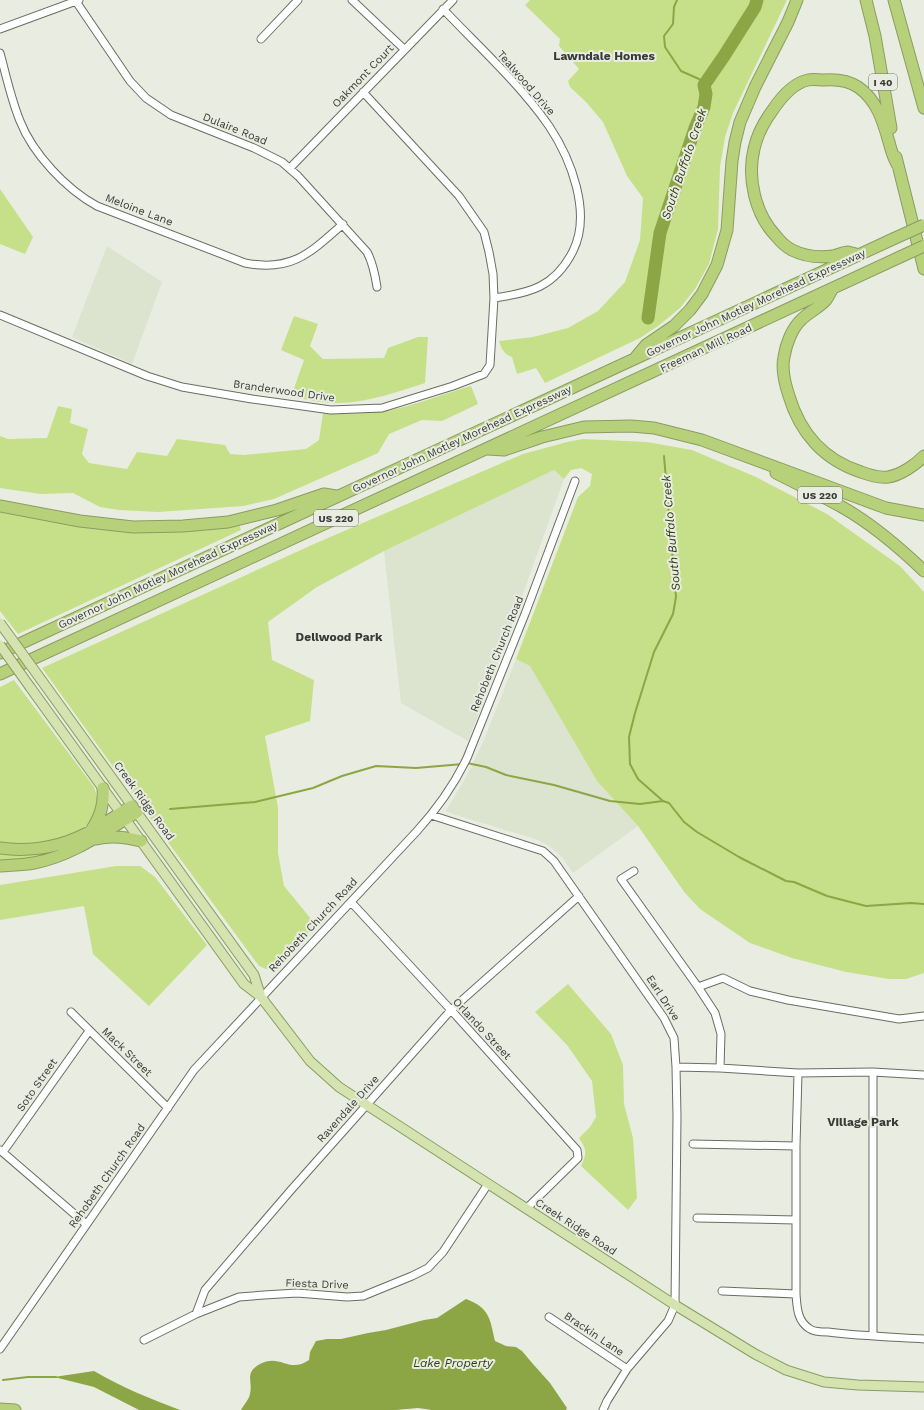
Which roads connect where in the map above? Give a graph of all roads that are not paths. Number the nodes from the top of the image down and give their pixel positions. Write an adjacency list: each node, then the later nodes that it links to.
1 (77, 0): 9 (street); 16 (street, Dulaire Road)
2 (298, 0): 10 (street)
3 (352, 0): 11 (street)
4 (453, 0): 8 (street, Oakmont Court)
5 (797, 0): 26 (highway)
6 (866, 0): 15 (highway, I 40)
7 (894, 0): 14 (highway)
8 (443, 9): 11 (street, Oakmont Court); 24 (street, Tealwood Drive)
9 (0, 29)
10 (261, 39)
11 (404, 49): 13 (street, Oakmont Court)
12 (0, 53): 17 (street, Meloine Lane)
13 (363, 92): 16 (street, Oakmont Court); 24 (street, Branderwood Drive)
14 (924, 107)
15 (898, 164): 20 (highway); 21 (highway, I 40)
16 (290, 168): 17 (street, Dulaire Road)
17 (343, 224): 22 (street, Dulaire Road)
18 (924, 225): 20 (highway, Governor John Motley Morehead Expressway / US 220, bridge)
19 (924, 246): 23 (highway, Freeman Mill Road, bridge)
20 (860, 255): 26 (highway, Governor John Motley Morehead Expressway / US 220)
21 (924, 269)
22 (377, 287)
23 (833, 289): 28 (highway, Freeman Mill Road); 29 (highway)
24 (494, 298): 25 (street, Branderwood Drive)
25 (0, 315)
26 (635, 359): 31 (highway, Governor John Motley Morehead Expressway / US 220)
27 (702, 440): 28 (highway, US 220); 33 (highway); 34 (highway, US 220)
28 (488, 449): 38 (highway, Governor John Motley Morehead Expressway / US 220)
29 (924, 456)
30 (575, 480): 41 (street, Rehobeth Church Road)
31 (337, 496): 32 (highway); 37 (highway, Governor John Motley Morehead Expressway / US 220)
32 (0, 506)
33 (924, 516)
34 (924, 571)
35 (0, 623): 40 (main road, Creek Ridge Road, bridge)
36 (0, 645): 39 (main road, Creek Ridge Road, bridge)
37 (0, 653)
38 (0, 674)
39 (103, 788): 42 (main road, Creek Ridge Road); 43 (highway)
40 (134, 809): 42 (highway); 52 (main road, Creek Ridge Road)
41 (431, 815): 49 (street, Earl Drive); 50 (street, Rehobeth Church Road)
42 (123, 816): 43 (highway); 44 (main road, Creek Ridge Road); 45 (highway)
43 (91, 830): 46 (highway)
44 (141, 841): 45 (highway); 52 (main road, Creek Ridge Road)
45 (88, 842): 47 (highway)
46 (0, 848)
47 (0, 866)
48 (634, 871): 51 (street)
49 (579, 896): 53 (street, Ravendale Drive); 57 (street, Earl Drive)
50 (351, 902): 52 (street, Rehobeth Church Road); 53 (street, Orlando Street)
51 (698, 987): 55 (street); 58 (street)
52 (261, 997): 62 (main road, Creek Ridge Road); 63 (street, Rehobeth Church Road)
53 (451, 1010): 62 (street, Ravendale Drive); 68 (street, Orlando Street)
54 (71, 1012): 56 (street, Mack Street)
55 (924, 1016)
56 (89, 1031): 63 (street, Mack Street); 66 (street, Soto Street)
57 (676, 1067): 58 (street); 74 (street, Earl Drive)
58 (720, 1068): 60 (street)
59 (873, 1072): 60 (street); 61 (street); 77 (street)
60 (798, 1073): 65 (street)
61 (924, 1075)
62 (367, 1105): 67 (main road, Creek Ridge Road); 75 (street, Ravendale Drive)
63 (168, 1108): 71 (street, Rehobeth Church Road)
64 (693, 1144): 65 (street)
65 (796, 1146): 70 (street)
66 (2, 1151): 71 (street)
67 (488, 1184): 68 (main road, Creek Ridge Road); 75 (street, Fiesta Drive)
68 (526, 1209): 74 (main road, Creek Ridge Road)
69 (697, 1218): 70 (street)
70 (796, 1220): 73 (street)
71 (86, 1224): 80 (street, Rehobeth Church Road)
72 (722, 1292): 73 (street)
73 (796, 1294): 77 (street)
74 (675, 1305): 81 (street); 82 (main road, Creek Ridge Road)
75 (196, 1314): 79 (street)
76 (550, 1317): 81 (street, Brackin Lane)
77 (873, 1336): 78 (street)
78 (924, 1339)
79 (144, 1340)
80 (0, 1348)
81 (627, 1369): 85 (street)
82 (924, 1388)
83 (0, 1409): 84 (highway)
84 (15, 1410)
85 (603, 1410)

